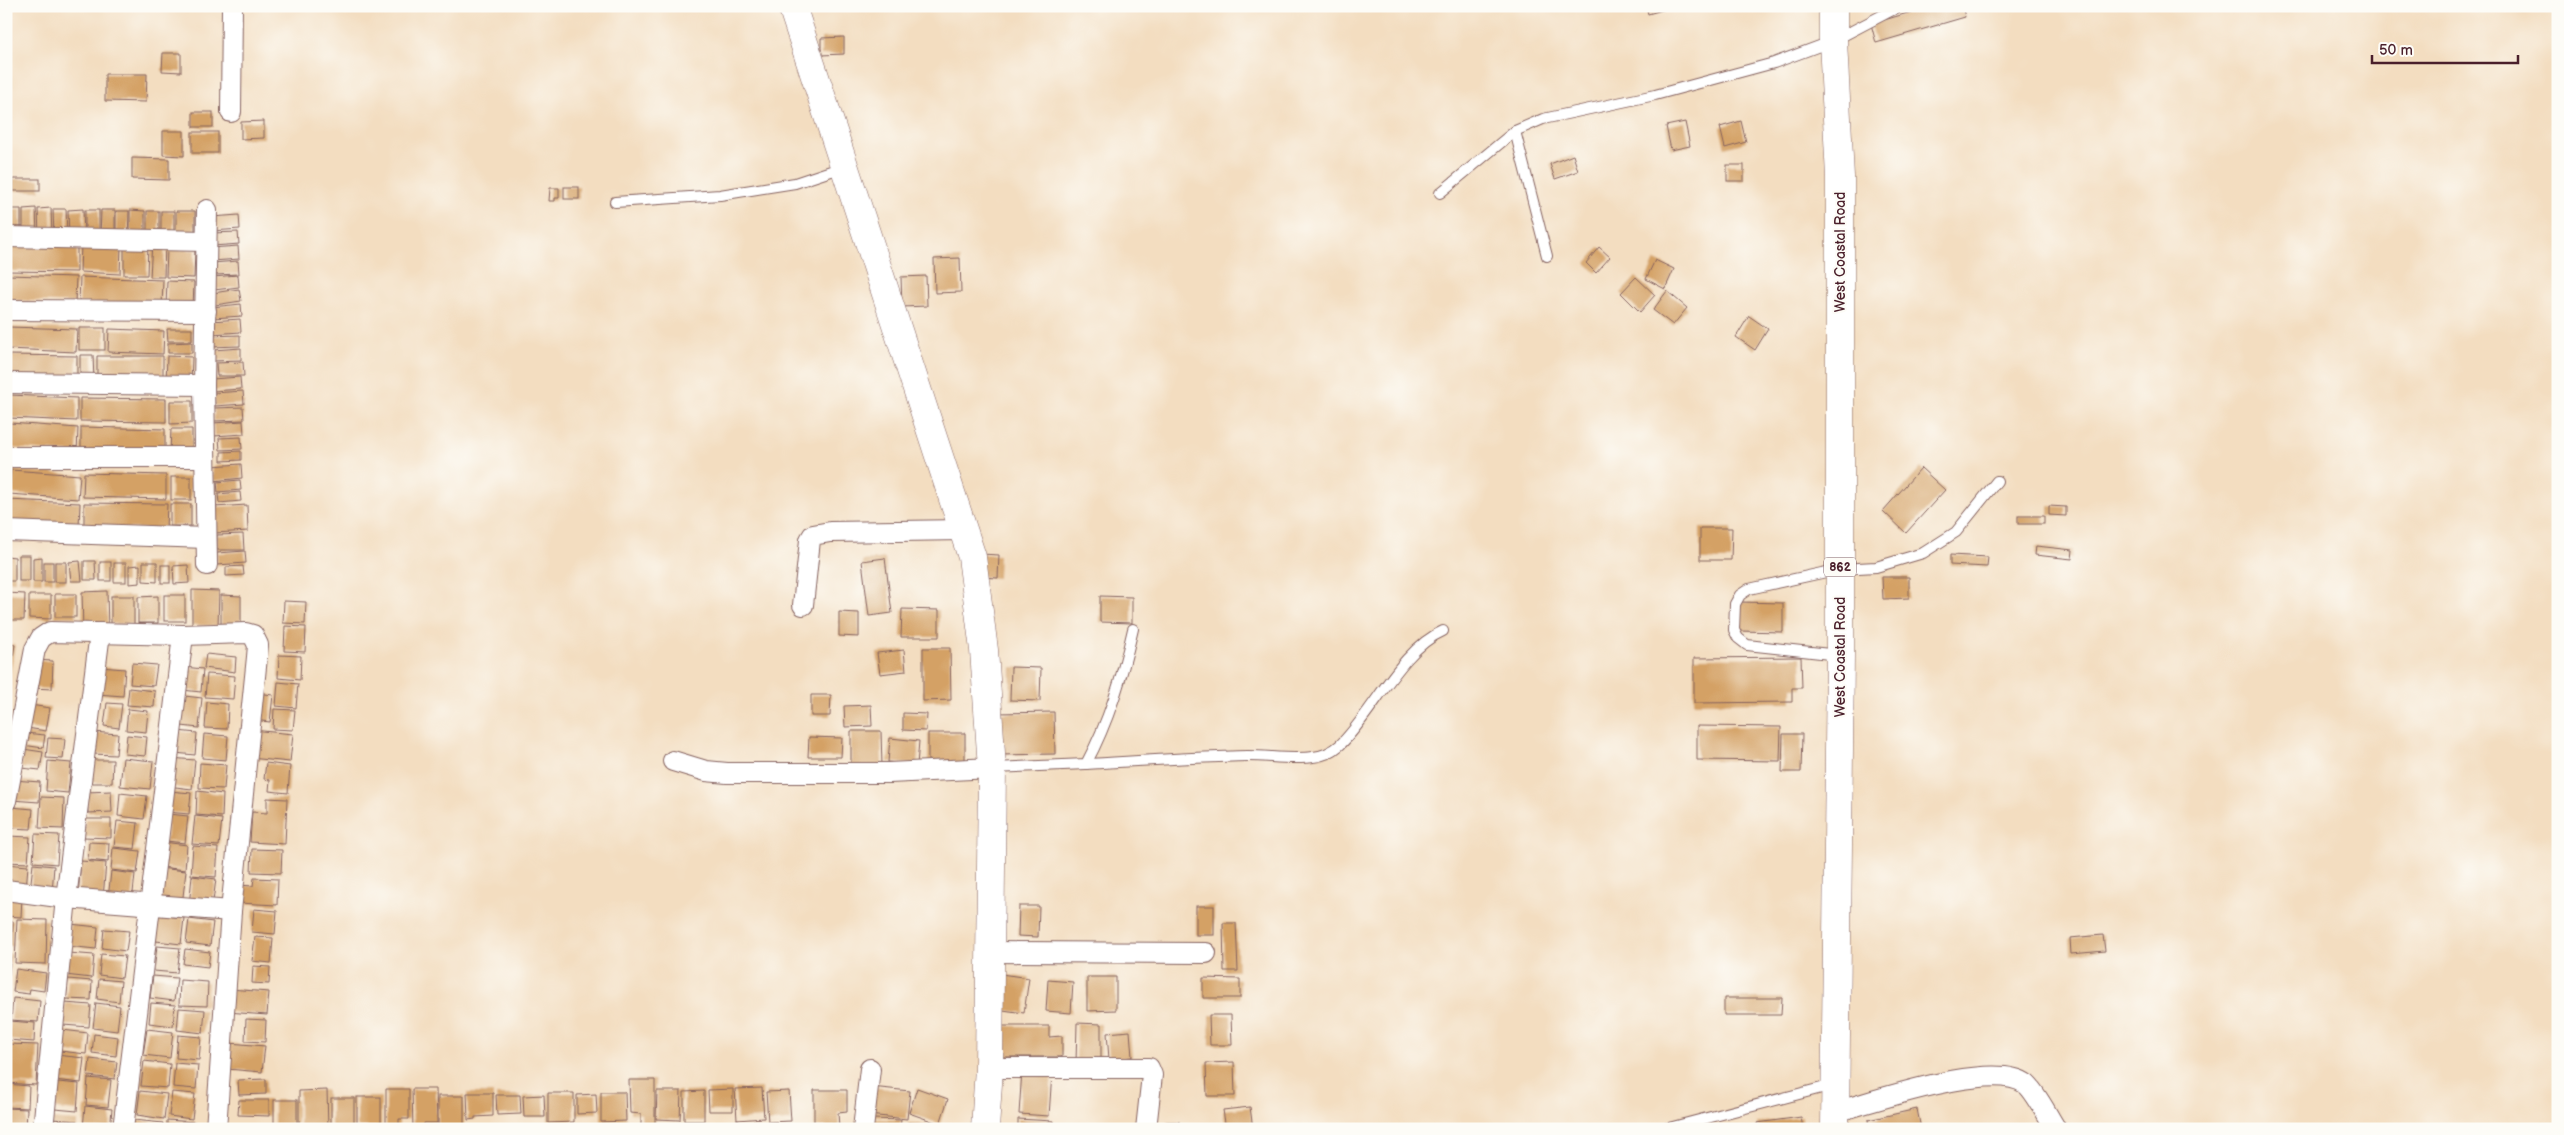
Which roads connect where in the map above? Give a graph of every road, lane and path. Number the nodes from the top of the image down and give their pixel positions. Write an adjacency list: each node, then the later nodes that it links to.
1 (232, 6): 6 (street)
2 (792, 6): 8 (street)
3 (1833, 6): 5 (street, West Coastal Road / 862)
4 (1900, 6): 5 (lane)
5 (1832, 41): 7 (lane); 26 (street, West Coastal Road / 862)
6 (231, 112)
7 (1515, 131): 9 (lane); 14 (lane)
8 (843, 167): 10 (lane); 22 (street)
9 (1440, 193)
10 (615, 202)
11 (207, 210): 13 (street)
12 (6, 237): 13 (street)
13 (206, 241): 16 (street)
14 (1547, 256)
15 (6, 310): 16 (street)
16 (206, 311): 18 (street)
17 (6, 383): 18 (street)
18 (204, 385): 19 (street)
19 (205, 457): 20 (street); 24 (street)
20 (6, 458)
21 (1997, 481): 26 (lane)
22 (964, 530): 27 (street); 35 (street)
23 (6, 531): 24 (street)
24 (206, 538): 25 (street)
25 (208, 565)
26 (1840, 568): 32 (street, West Coastal Road / 862); 32 (lane)
27 (803, 605)
28 (1133, 629): 34 (lane)
29 (1442, 631): 34 (lane)
30 (100, 634): 31 (street); 36 (street); 38 (street)
31 (183, 635): 39 (street); 40 (street)
32 (1840, 655): 45 (street, West Coastal Road / 862)
33 (673, 761): 35 (street)
34 (1086, 764): 35 (lane)
35 (992, 768): 41 (street)
36 (6, 801)
37 (6, 890): 38 (street)
38 (66, 898): 39 (street); 47 (street)
39 (150, 904): 40 (street); 48 (street)
40 (231, 911): 49 (street)
41 (990, 952): 42 (street); 43 (street)
42 (1206, 952)
43 (989, 1068): 51 (street); 52 (street)
44 (870, 1069): 50 (street)
45 (1837, 1084): 46 (street, West Coastal Road / 862); 53 (lane)
46 (1835, 1121): 54 (street)
47 (43, 1129)
48 (123, 1129)
49 (216, 1129)
50 (863, 1129)
51 (985, 1129)
52 (1146, 1129)
53 (1665, 1129)
54 (2056, 1129)

